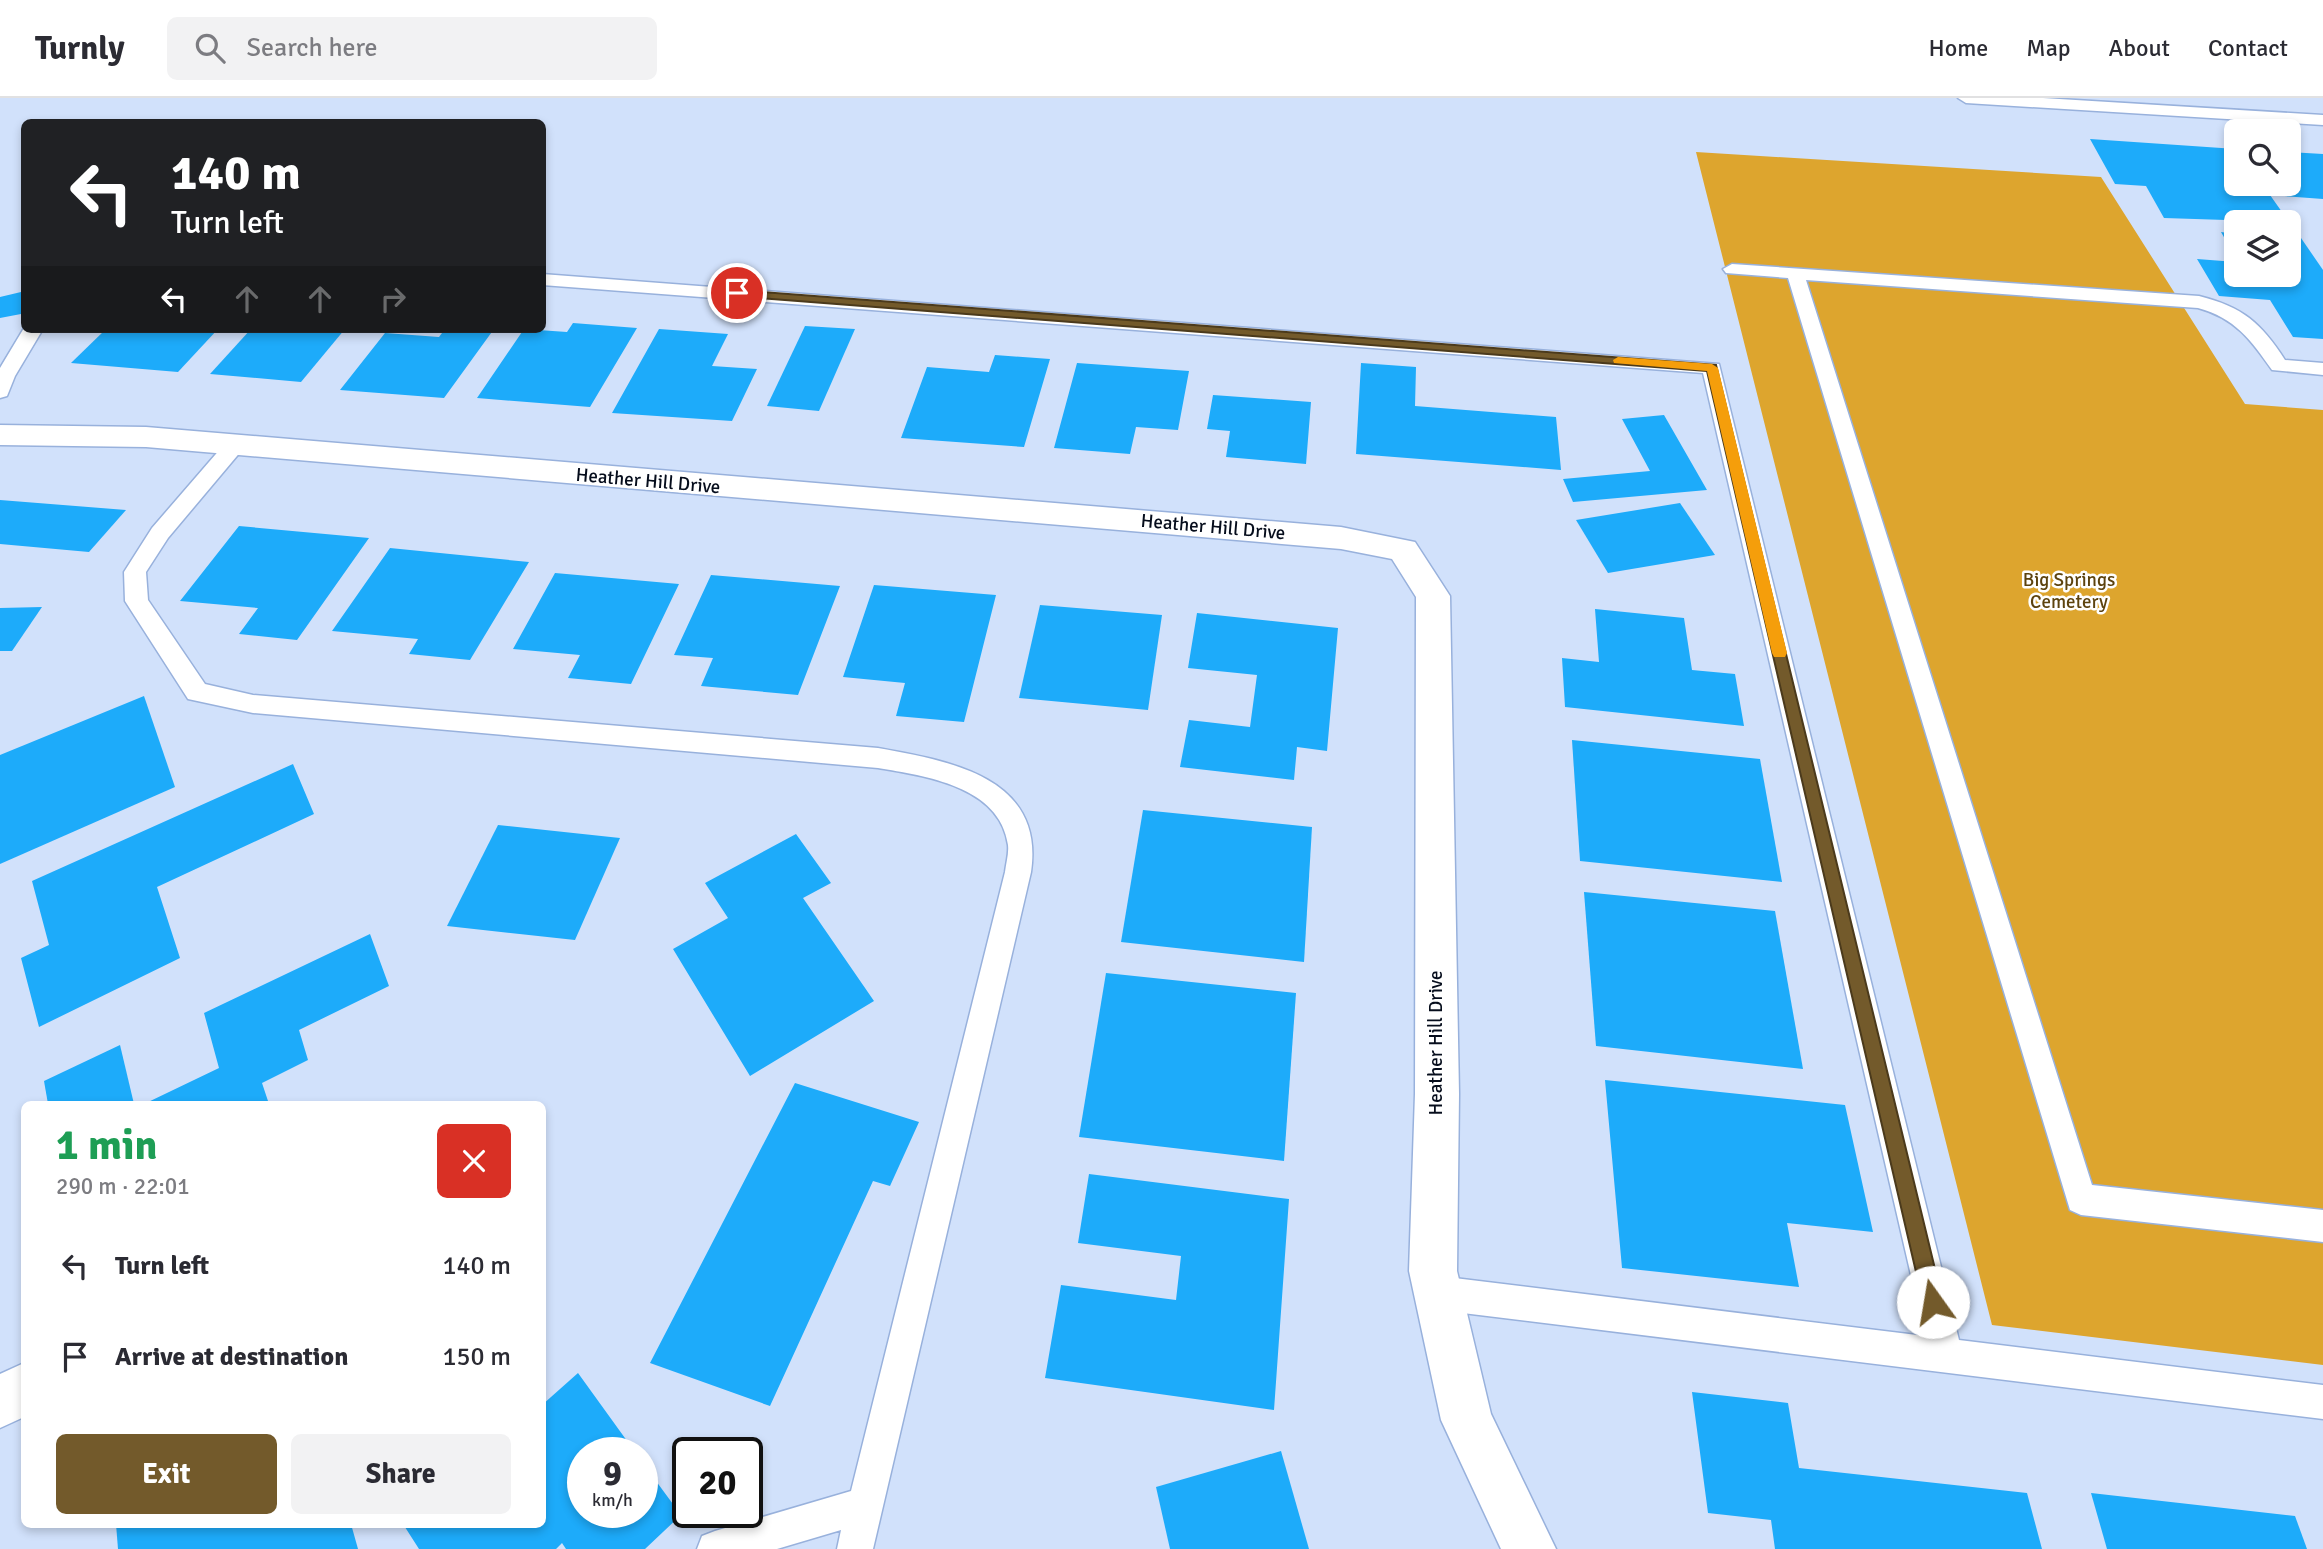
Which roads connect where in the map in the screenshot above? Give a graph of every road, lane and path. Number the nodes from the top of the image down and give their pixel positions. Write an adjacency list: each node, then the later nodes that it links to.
1 (1966, 98): 3 (lane)
2 (2269, 98): 3 (lane)
3 (2286, 118): 4 (lane)
4 (2323, 120)
5 (1732, 269): 6 (lane)
6 (1796, 273): 9 (lane); 13 (lane)
7 (546, 279): 15 (lane)
8 (31, 333): 10 (lane)
9 (2323, 369)
10 (0, 392)
11 (0, 435): 12 (street, Heather Hill Drive)
12 (234, 445): 14 (street, Heather Hill Drive); 19 (lane)
13 (2323, 1226)
14 (1438, 1293): 15 (lane); 22 (street, Heather Hill Drive)
15 (1946, 1355): 17 (lane)
16 (21, 1390): 18 (street)
17 (2323, 1402)
18 (0, 1403)
19 (865, 1505): 20 (lane); 21 (lane)
20 (715, 1549)
21 (855, 1549)
22 (1529, 1549)

